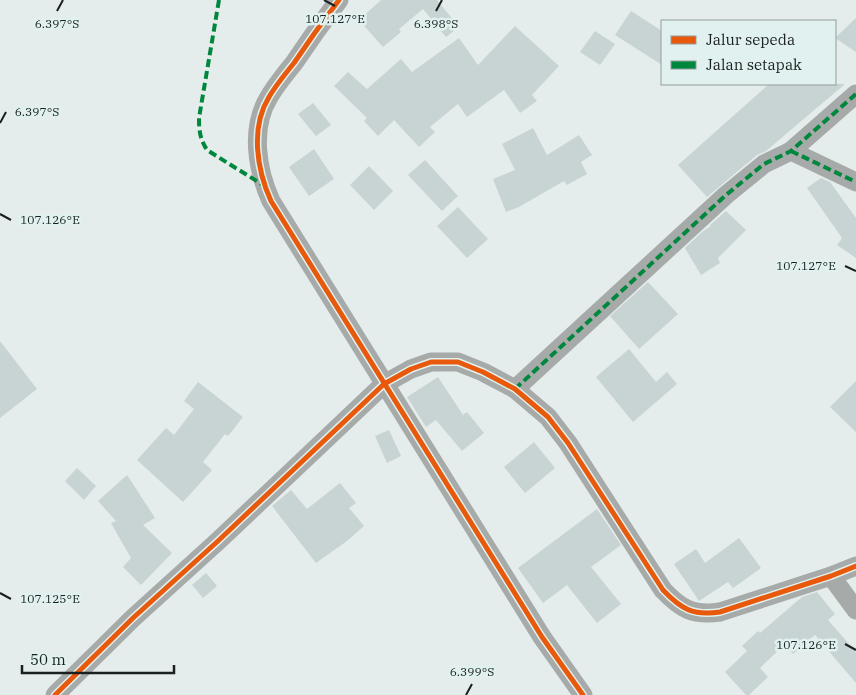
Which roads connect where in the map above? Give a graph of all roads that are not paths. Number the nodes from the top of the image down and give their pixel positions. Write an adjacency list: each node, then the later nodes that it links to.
1 (339, 0): 5 (street)
2 (856, 94): 3 (street)
3 (790, 151): 4 (street); 6 (street)
4 (856, 182)
5 (384, 384): 6 (street); 10 (street); 11 (street)
6 (515, 389): 8 (street)
7 (856, 566): 8 (street)
8 (831, 576): 9 (street)
9 (856, 610)
10 (55, 695)
11 (583, 695)

